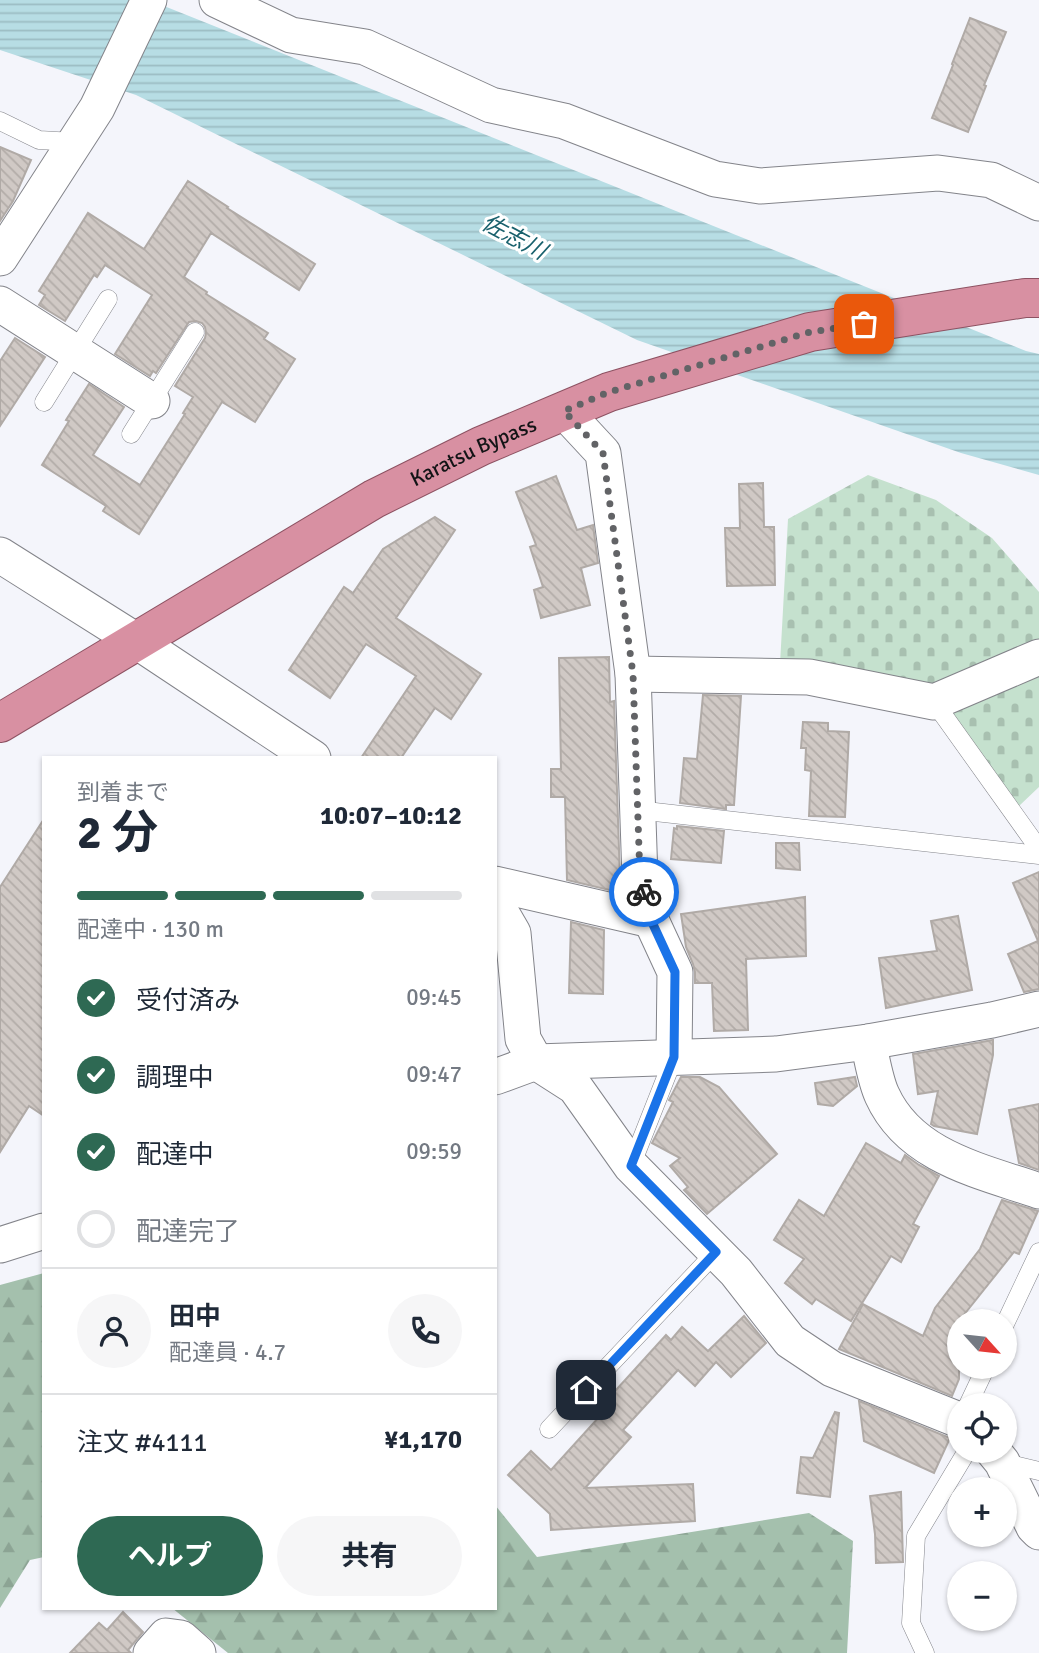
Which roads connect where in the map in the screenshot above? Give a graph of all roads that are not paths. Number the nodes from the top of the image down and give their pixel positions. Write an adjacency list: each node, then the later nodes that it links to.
1 (217, 0): 5 (street)
2 (148, 3): 4 (street)
3 (0, 121): 4 (lane)
4 (74, 142): 6 (street)
5 (1039, 203)
6 (0, 258)
7 (1032, 298): 14 (highway, Karatsu Bypass)
8 (108, 299): 11 (lane)
9 (0, 304): 11 (street)
10 (195, 332): 12 (lane)
11 (75, 352): 12 (street); 13 (lane)
12 (152, 401): 15 (lane)
13 (44, 402)
14 (564, 411): 17 (highway, Karatsu Bypass); 19 (street)
15 (131, 434)
16 (0, 555): 17 (street)
17 (138, 642): 21 (highway, Karatsu Bypass); 22 (street)
18 (1039, 657): 20 (street)
19 (633, 674): 20 (street); 23 (street)
20 (934, 702): 24 (lane)
21 (0, 723)
22 (310, 756)
23 (637, 810): 25 (lane); 28 (street)
24 (1039, 849)
25 (1039, 855)
26 (497, 884): 28 (street)
27 (497, 905): 32 (street)
28 (651, 920): 31 (street)
29 (1039, 1009): 30 (street)
30 (869, 1042): 31 (street); 35 (street)
31 (674, 1057): 32 (street); 34 (lane)
32 (536, 1062): 33 (street); 34 (street)
33 (497, 1076)
34 (631, 1166): 38 (street)
35 (1039, 1191)
36 (42, 1232): 37 (street)
37 (0, 1245)
38 (716, 1252): 41 (street); 42 (lane)
39 (1039, 1252): 40 (lane)
40 (1012, 1309)
41 (947, 1415)
42 (549, 1429)
43 (960, 1463): 50 (lane)
44 (1001, 1463): 47 (street)
45 (1017, 1463): 46 (lane)
46 (1039, 1471)
47 (1039, 1532)
48 (151, 1653): 49 (street)
49 (198, 1653)
50 (925, 1653)

